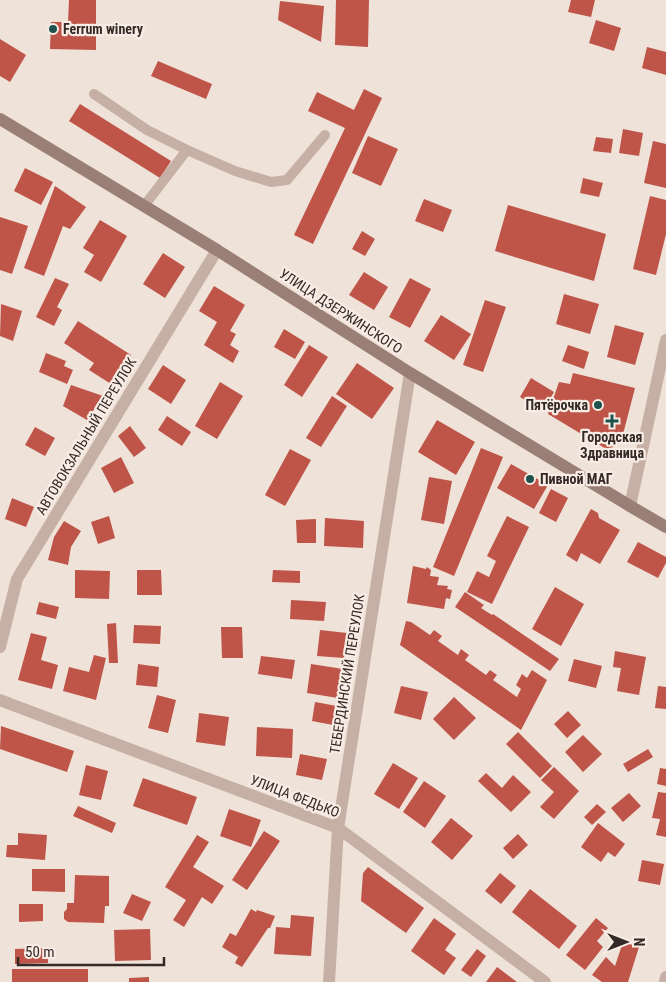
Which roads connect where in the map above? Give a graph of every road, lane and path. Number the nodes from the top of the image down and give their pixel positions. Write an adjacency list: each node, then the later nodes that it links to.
1 (94, 94): 4 (lane)
2 (0, 119): 5 (main road, УЛИЦА ДЗЕРЖИНСКОГО)
3 (325, 135): 4 (lane)
4 (187, 150): 5 (lane)
5 (144, 206): 6 (main road, УЛИЦА ДЗЕРЖИНСКОГО)
6 (217, 250): 8 (main road, УЛИЦА ДЗЕРЖИНСКОГО); 11 (street, АВТОВОКЗАЛЬНЫЙ ПЕРЕУЛОК)
7 (666, 340): 9 (street)
8 (410, 373): 9 (main road, УЛИЦА ДЗЕРЖИНСКОГО); 13 (street, ТЕБЕРДИНСКИЙ ПЕРЕУЛОК)
9 (630, 506): 10 (main road, УЛИЦА ДЗЕРЖИНСКОГО)
10 (666, 527)
11 (0, 647)
12 (0, 700): 13 (street, УЛИЦА ФЕДЬКО)
13 (338, 828): 15 (street, ТЕБЕРДИНСКИЙ ПЕРЕУЛОК); 16 (street, УЛИЦА ФЕДЬКО)
14 (666, 977): 17 (street)
15 (330, 982)
16 (545, 982)
17 (665, 982)

